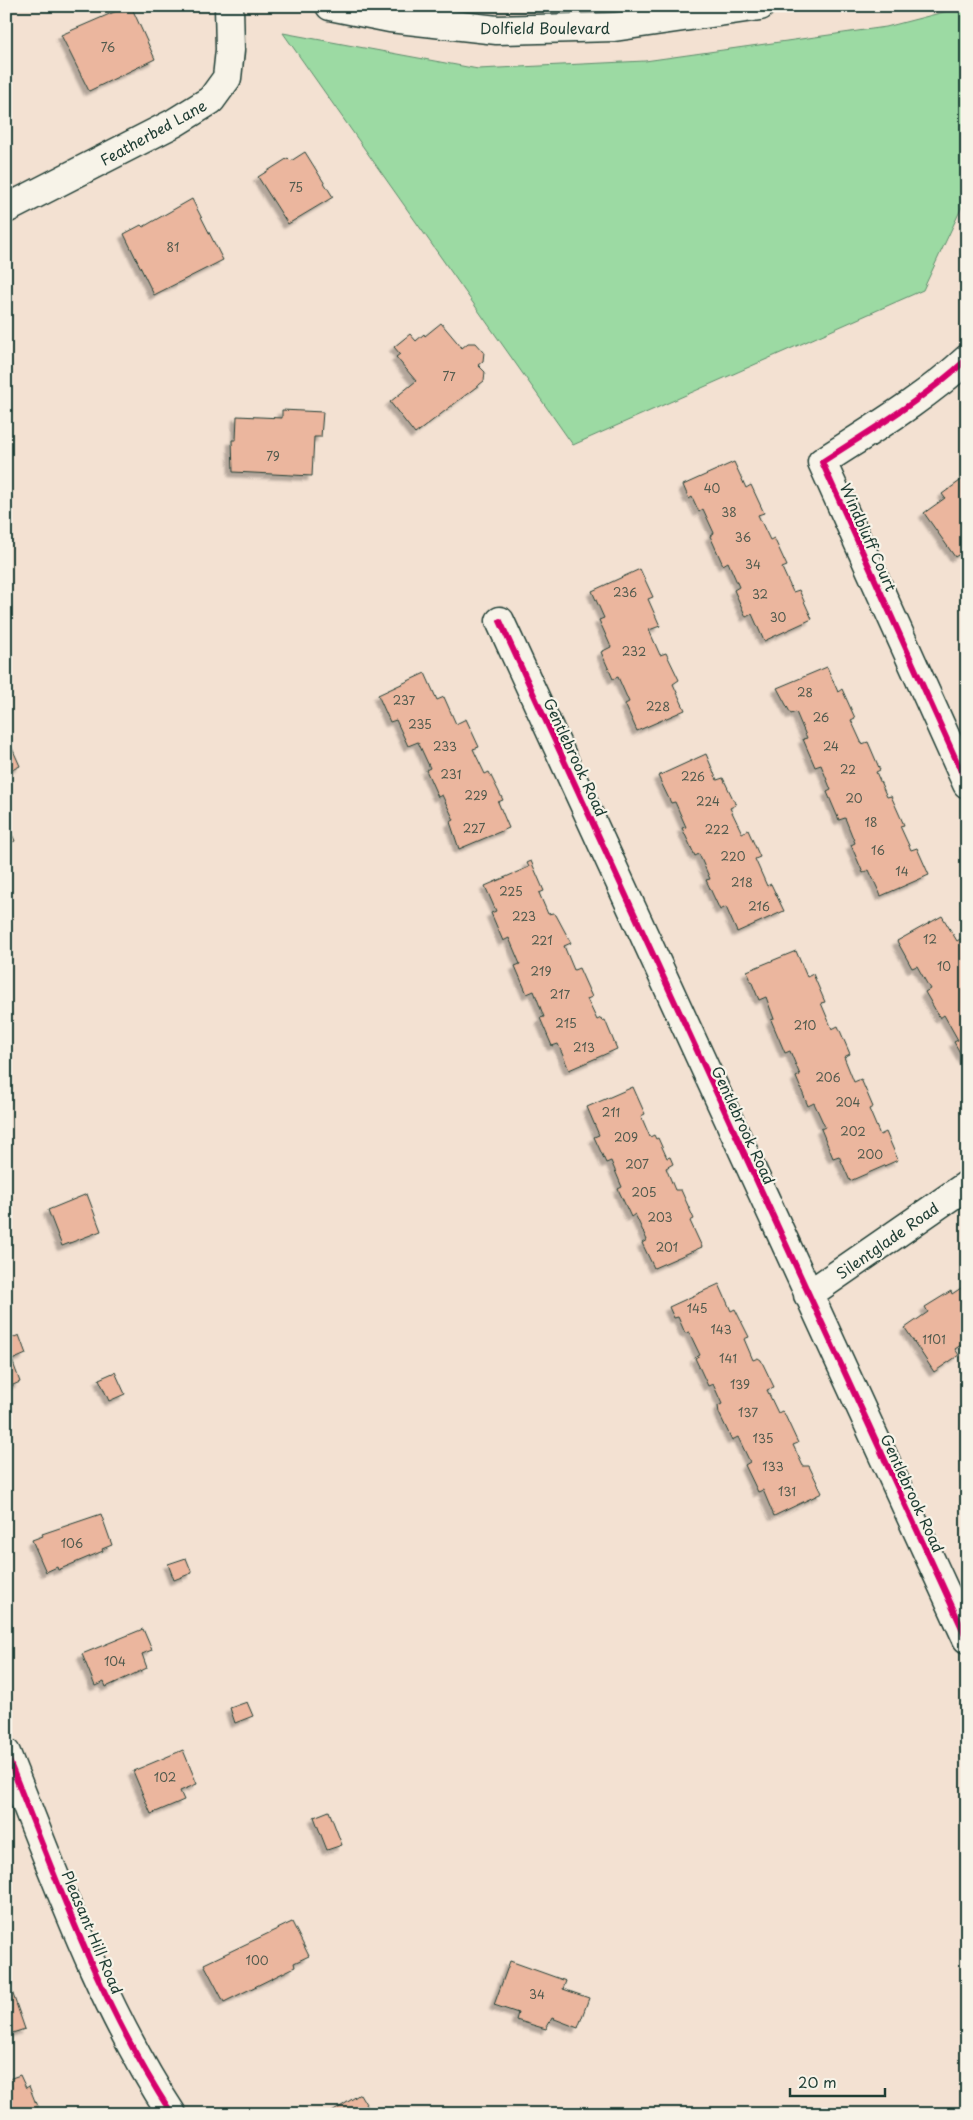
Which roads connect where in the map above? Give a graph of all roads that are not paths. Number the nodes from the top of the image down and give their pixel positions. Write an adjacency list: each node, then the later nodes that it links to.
1 (330, 6): 2 (street, Dolfield Boulevard)
2 (760, 6)
3 (229, 9): 4 (street, Featherbed Lane)
4 (6, 209)
5 (967, 359): 7 (street, Windbluff Court)
6 (500, 621): 9 (street, Gentlebrook Road)
7 (967, 784)
8 (967, 1185): 9 (street, Silentglade Road)
9 (808, 1295): 10 (street, Gentlebrook Road)
10 (967, 1639)
11 (6, 1753): 12 (street, Pleasant Hill Road)
12 (172, 2114)

